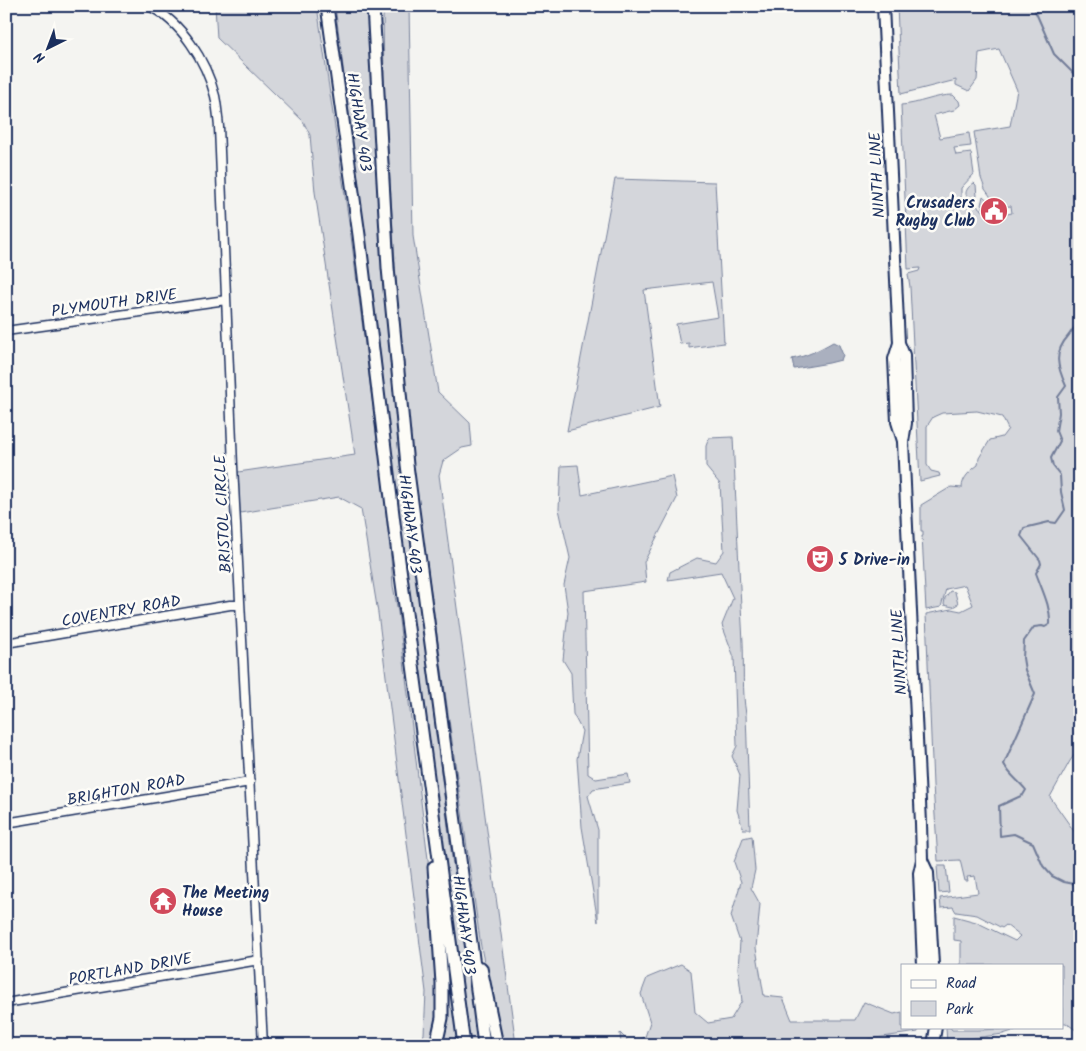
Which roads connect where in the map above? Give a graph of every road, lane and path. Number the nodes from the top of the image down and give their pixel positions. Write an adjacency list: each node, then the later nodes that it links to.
1 (149, 6): 5 (street, BRISTOL CIRCLE)
2 (328, 6): 11 (highway, HIGHWAY 403)
3 (373, 6): 13 (highway, HIGHWAY 403)
4 (883, 6): 12 (main road, NINTH LINE)
5 (226, 300): 6 (street, PLYMOUTH DRIVE); 7 (street, BRISTOL CIRCLE)
6 (6, 331)
7 (240, 605): 8 (street, COVENTRY ROAD); 9 (street, BRISTOL CIRCLE)
8 (6, 643)
9 (250, 782): 10 (street, BRIGHTON ROAD); 14 (street, BRISTOL CIRCLE)
10 (6, 824)
11 (435, 826): 22 (highway); 23 (highway, HIGHWAY 403)
12 (922, 860): 15 (main road, NINTH LINE); 16 (main road, NINTH LINE)
13 (468, 919): 24 (highway, HIGHWAY 403); 25 (highway)
14 (259, 960): 17 (street, PORTLAND DRIVE); 21 (street, BRISTOL CIRCLE)
15 (923, 964)
16 (933, 964)
17 (6, 1003)
18 (926, 1028): 20 (main road)
19 (936, 1028): 20 (main road)
20 (932, 1044)
21 (263, 1045)
22 (436, 1045)
23 (464, 1045)
24 (484, 1045)
25 (497, 1045)

